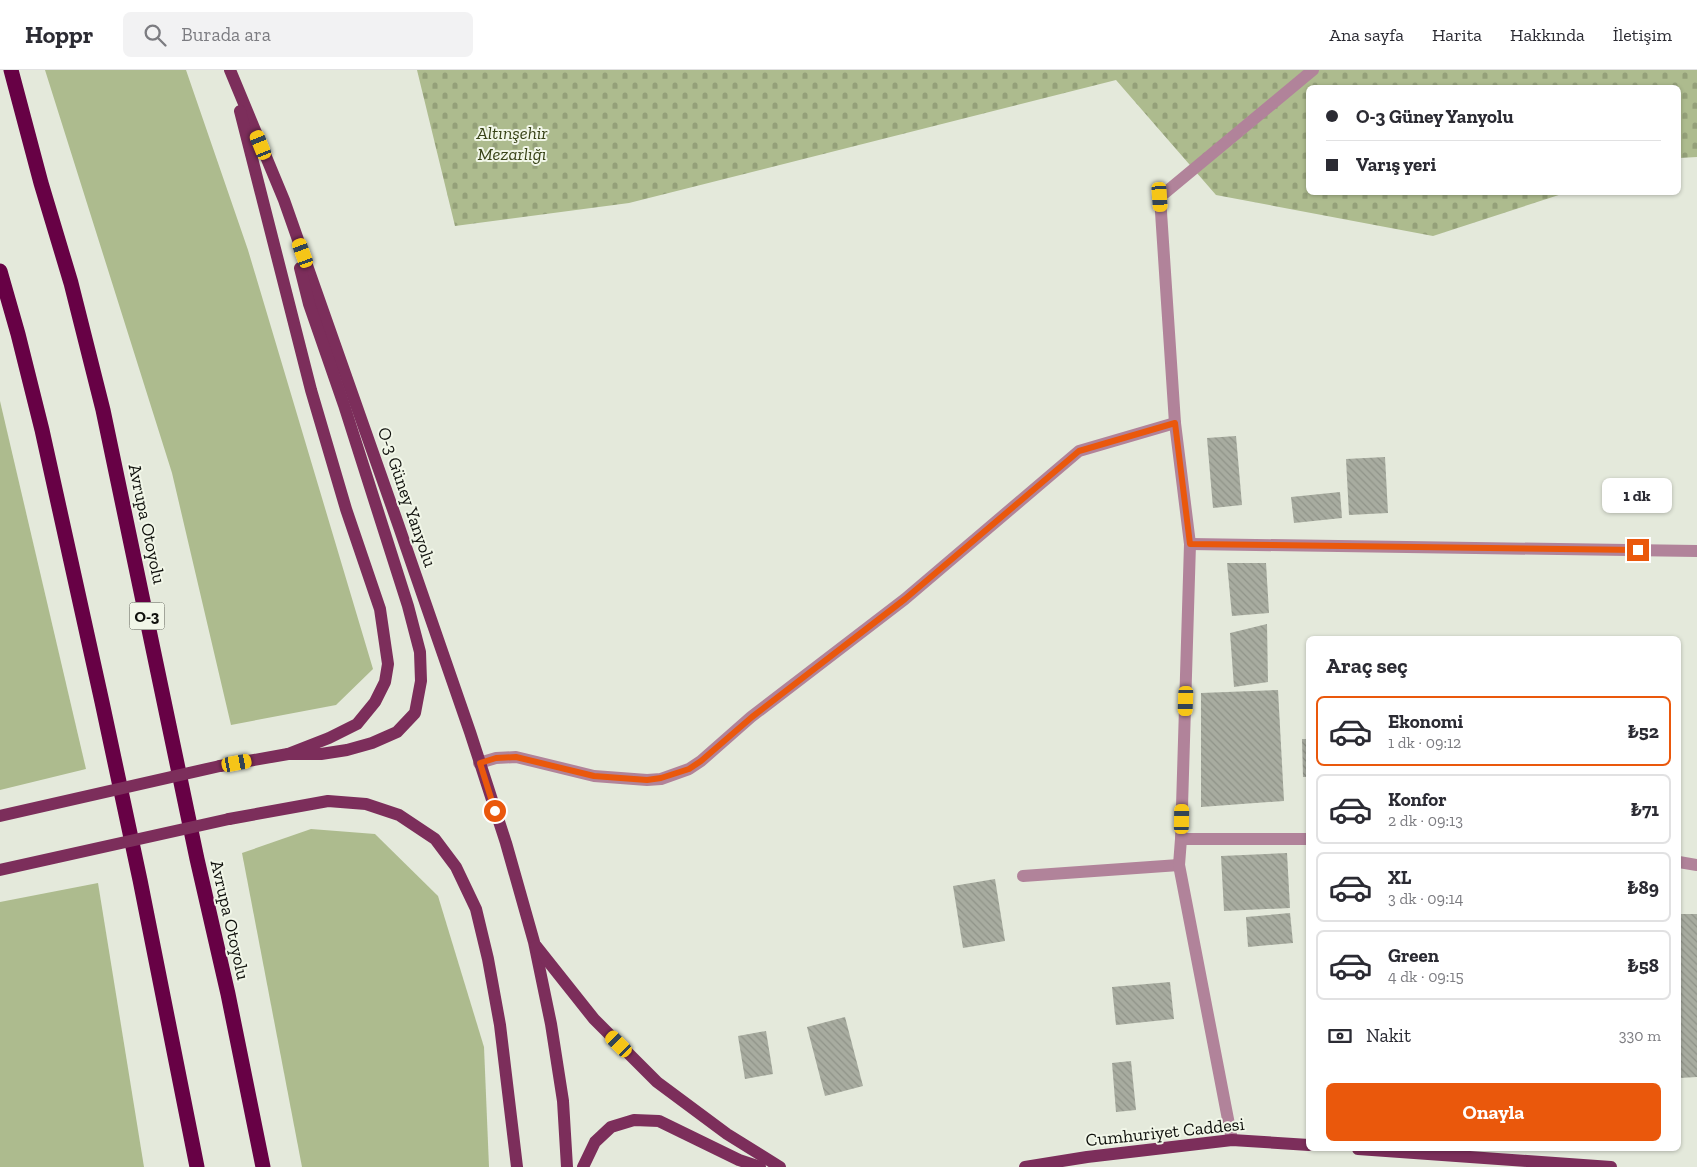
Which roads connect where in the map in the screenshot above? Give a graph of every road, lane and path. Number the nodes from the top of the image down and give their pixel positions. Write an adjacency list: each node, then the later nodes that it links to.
1 (10, 70): 24 (highway, Avrupa Otoyolu / O-3)
2 (1313, 70): 6 (street)
3 (231, 71): 4 (main road, O-3 Güney Yanyolu); 9 (main road)
4 (284, 200): 9 (main road); 10 (main road, O-3 Güney Yanyolu)
5 (0, 271): 23 (highway)
6 (1175, 423): 7 (street); 10 (street)
7 (1190, 544): 8 (street); 12 (street)
8 (1697, 551)
9 (288, 754): 11 (main road, bridge)
10 (480, 763): 19 (main road, O-3 Güney Yanyolu)
11 (0, 816)
12 (1182, 838): 13 (street); 15 (street)
13 (1306, 839)
14 (1681, 862): 16 (street)
15 (1179, 864): 18 (street); 20 (street)
16 (1697, 865)
17 (0, 870): 25 (main road, bridge)
18 (1023, 876)
19 (534, 942): 26 (main road, O-3 Güney Yanyolu); 29 (main road)
20 (1232, 1140): 21 (main road, Cumhuriyet Caddesi); 30 (main road, Cumhuriyet Caddesi)
21 (1306, 1145)
22 (1386, 1151): 31 (main road)
23 (197, 1167)
24 (263, 1167)
25 (517, 1167)
26 (567, 1167)
27 (583, 1167): 28 (main road)
28 (760, 1167)
29 (780, 1167)
30 (1025, 1167)
31 (1611, 1167)

